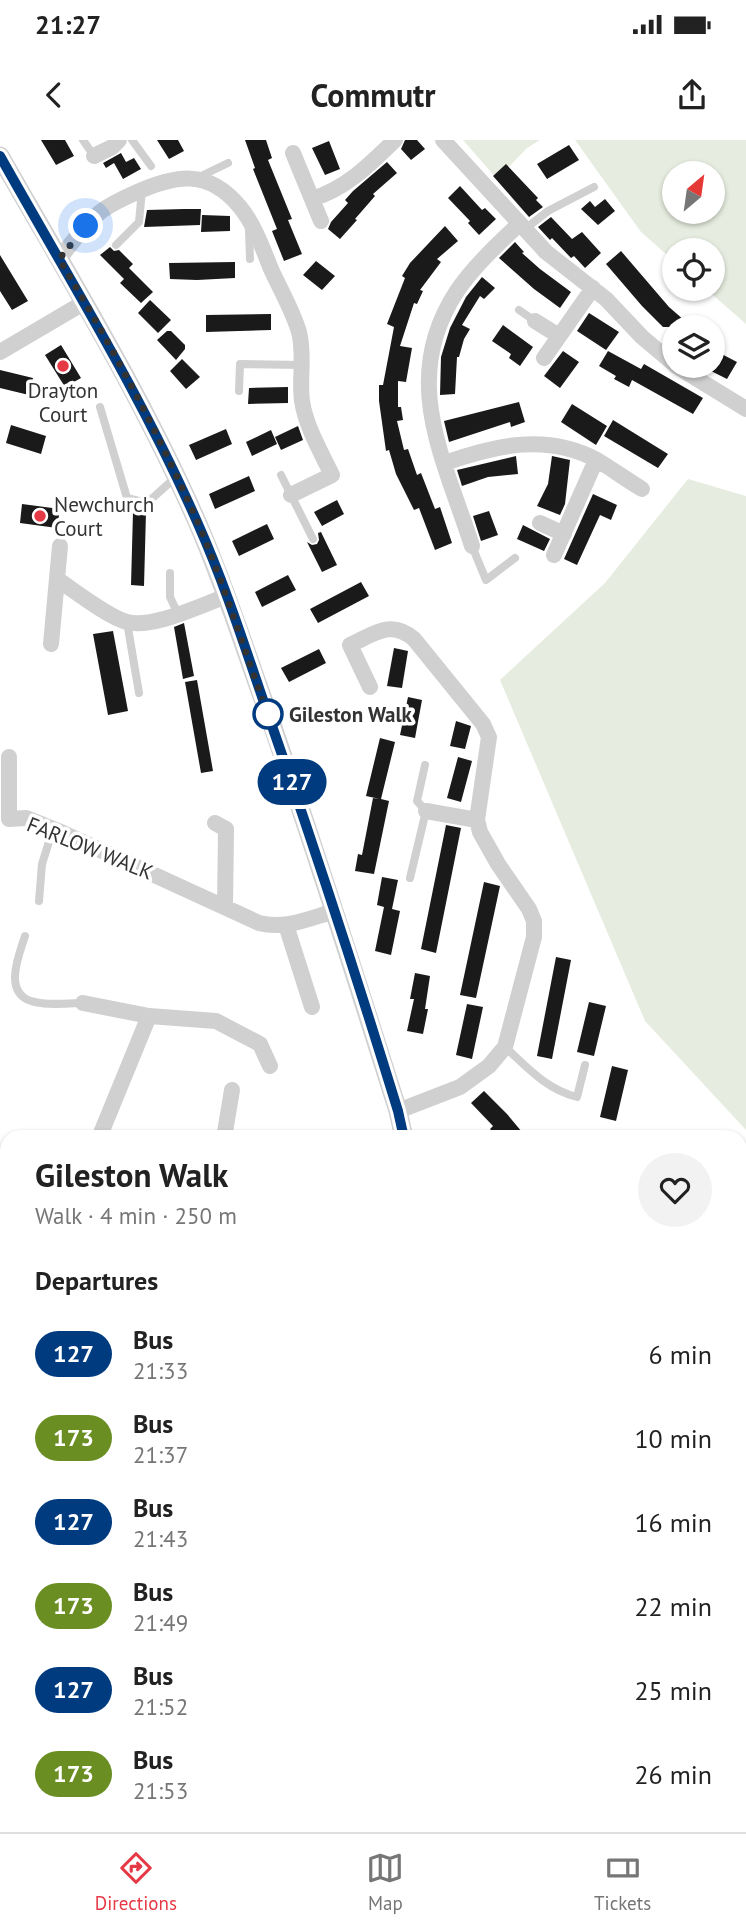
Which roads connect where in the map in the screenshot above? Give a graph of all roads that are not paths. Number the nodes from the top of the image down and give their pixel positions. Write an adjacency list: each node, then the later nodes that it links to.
1 (83, 140): 8 (lane)
2 (118, 140): 8 (street)
3 (132, 140): 10 (lane)
4 (395, 140): 15 (street)
5 (443, 140): 18 (street)
6 (293, 153): 15 (street)
7 (0, 156): 11 (street)
8 (94, 156)
9 (228, 163): 12 (lane)
10 (151, 166)
11 (5, 177): 20 (street)
12 (194, 179): 14 (street); 17 (street)
13 (594, 187): 18 (lane)
14 (142, 190): 19 (lane); 20 (street)
15 (312, 199): 16 (street)
16 (321, 221)
17 (249, 223): 21 (lane); 30 (street)
18 (521, 227): 22 (street); 36 (street)
19 (116, 245)
20 (59, 259): 23 (street)
21 (250, 259)
22 (593, 288): 26 (street); 28 (street)
23 (85, 302): 27 (street); 38 (street)
24 (519, 310): 25 (lane)
25 (535, 321): 26 (street)
26 (559, 336): 29 (street)
27 (0, 352)
28 (662, 355)
29 (544, 358)
30 (302, 365): 32 (lane); 40 (street)
31 (696, 378): 34 (street)
32 (239, 391)
33 (100, 407): 38 (lane)
34 (746, 409)
35 (596, 460): 36 (street); 39 (street); 42 (street)
36 (445, 463): 45 (street)
37 (281, 475): 40 (lane)
38 (176, 476): 50 (street)
39 (642, 489)
40 (291, 495): 43 (lane)
41 (540, 523): 42 (street)
42 (564, 534): 46 (street)
43 (313, 539)
44 (60, 546): 49 (street)
45 (472, 546): 47 (lane)
46 (554, 555)
47 (515, 558)
48 (170, 573): 51 (lane)
49 (57, 579): 52 (street); 53 (street)
50 (227, 596): 51 (street); 65 (street)
51 (178, 614): 52 (street)
52 (127, 622): 55 (lane)
53 (51, 645)
54 (369, 687): 59 (street)
55 (139, 693)
56 (9, 757): 61 (street, FARLOW WALK)
57 (425, 765): 58 (lane)
58 (426, 811): 59 (street); 62 (lane)
59 (477, 820): 71 (street)
60 (215, 823): 64 (street)
61 (53, 829): 63 (lane); 64 (street, FARLOW WALK)
62 (411, 878)
63 (39, 901)
64 (225, 907): 66 (street, FARLOW WALK)
65 (335, 911): 66 (street, FARLOW WALK); 75 (street)
66 (286, 925): 69 (street)
67 (25, 936): 68 (lane)
68 (83, 1003): 70 (street)
69 (312, 1007)
70 (149, 1016): 73 (street); 76 (street)
71 (505, 1047): 72 (lane); 75 (street)
72 (585, 1065)
73 (270, 1066)
74 (232, 1090): 77 (street)
75 (398, 1111): 78 (street)
76 (102, 1130)
77 (225, 1130)
78 (402, 1130)

